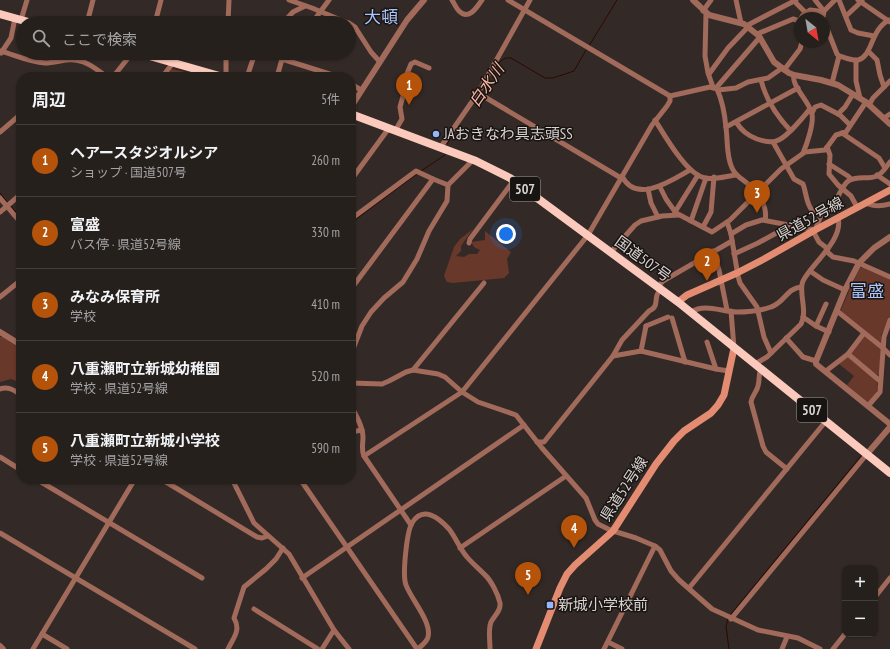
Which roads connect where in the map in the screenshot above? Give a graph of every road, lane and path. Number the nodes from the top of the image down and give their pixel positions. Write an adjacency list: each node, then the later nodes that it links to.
1 (27, 0): 30 (street)
2 (93, 0): 31 (street)
3 (161, 0): 32 (street)
4 (229, 0): 33 (street)
5 (289, 0): 20 (street)
6 (330, 0): 22 (street)
7 (424, 0): 62 (street)
8 (452, 0): 9 (street)
9 (482, 0)
10 (508, 0): 21 (street)
11 (530, 0): 21 (street)
12 (693, 0): 23 (street)
13 (711, 0): 23 (street)
14 (736, 0): 42 (street)
15 (814, 0): 27 (street)
16 (835, 0): 28 (street)
17 (839, 0): 37 (street)
18 (795, 1): 24 (street); 42 (street)
19 (860, 1): 37 (street); 40 (street)
20 (305, 6): 22 (street); 34 (street)
21 (524, 10): 84 (street); 86 (street)
22 (322, 12): 35 (street); 36 (street)
23 (704, 12): 42 (street); 74 (street)
24 (805, 12)
25 (807, 12): 26 (street)
26 (817, 12)
27 (822, 12)
28 (827, 12)
29 (0, 14): 38 (highway)
30 (19, 16)
31 (89, 16)
32 (157, 16)
33 (228, 16)
34 (289, 16)
35 (318, 16)
36 (331, 16)
37 (846, 16): 46 (street)
38 (16, 18)
39 (794, 19): 45 (street)
40 (889, 21): 46 (street)
41 (16, 24): 49 (street)
42 (745, 25): 45 (street); 74 (street)
43 (356, 29): 62 (street)
44 (830, 34): 51 (street)
45 (759, 36): 65 (street); 81 (street)
46 (874, 36): 48 (street)
47 (800, 48): 65 (street)
48 (868, 51): 61 (street); 79 (street)
49 (1, 52): 50 (street)
50 (16, 56)
51 (839, 56): 61 (street); 78 (street)
52 (29, 60): 53 (street)
53 (65, 60)
54 (80, 60): 66 (street)
55 (126, 60): 67 (street)
56 (164, 60): 63 (highway)
57 (225, 60): 70 (street)
58 (253, 60): 71 (street)
59 (282, 60): 72 (street)
60 (285, 60): 73 (street)
61 (856, 60): 88 (street)
62 (380, 62): 83 (street)
63 (174, 63): 68 (street); 69 (highway)
64 (429, 68): 101 (street)
65 (783, 69): 75 (street); 76 (street)
66 (101, 72)
67 (116, 72)
68 (166, 72)
69 (206, 72)
70 (224, 72)
71 (249, 72)
72 (278, 72)
73 (323, 72)
74 (709, 74): 81 (street)
75 (794, 75): 78 (street); 82 (street)
76 (761, 80): 81 (street); 89 (street)
77 (890, 81): 79 (street)
78 (832, 83): 85 (street)
79 (884, 86): 90 (street)
80 (356, 87): 83 (street)
81 (716, 88): 86 (street); 100 (street)
82 (798, 88): 89 (street); 91 (street)
83 (361, 90): 87 (street)
84 (478, 93): 107 (street); 119 (street)
85 (854, 94): 88 (street); 92 (street)
86 (670, 96): 96 (street)
87 (356, 98)
88 (860, 98): 90 (street)
89 (769, 103): 97 (street); 102 (street)
90 (868, 104): 94 (street); 99 (street)
91 (811, 111): 92 (street); 102 (street); 108 (street)
92 (838, 114): 99 (street)
93 (356, 116): 101 (highway, 国道507号 / 507)
94 (887, 116): 98 (street)
95 (16, 118): 103 (street)
96 (655, 120): 114 (street); 119 (street)
97 (736, 122): 100 (street); 105 (street)
98 (890, 124)
99 (850, 125): 104 (street)
100 (726, 127): 117 (street)
101 (392, 129): 107 (highway, 国道507号 / 507); 115 (street)
102 (790, 130): 105 (street)
103 (0, 132)
104 (842, 133): 106 (street); 113 (street)
105 (773, 142): 112 (street)
106 (827, 147): 108 (street); 111 (street)
107 (440, 148): 109 (highway, 国道507号 / 507)
108 (803, 153): 112 (street)
109 (472, 160): 123 (highway, 国道507号 / 507); 126 (street)
110 (890, 162): 113 (street)
111 (829, 164): 124 (street); 129 (street)
112 (786, 166): 131 (street); 140 (street)
113 (885, 168): 118 (street)
114 (690, 170): 116 (street); 127 (street)
115 (356, 173)
116 (698, 175): 120 (street); 139 (street)
117 (736, 175): 121 (street); 131 (street)
118 (877, 175): 124 (street); 125 (street)
119 (622, 177): 128 (street); 153 (street)
120 (706, 178): 121 (street); 147 (street)
121 (714, 178): 150 (street)
122 (433, 179): 126 (street); 141 (street); 166 (street)
123 (514, 180): 153 (highway, 国道507号 / 507); 156 (street)
124 (851, 180): 129 (street)
125 (890, 184)
126 (448, 185): 189 (street)
127 (660, 187): 128 (street); 139 (street)
128 (648, 189): 144 (street)
129 (842, 189): 137 (street); 140 (street)
130 (890, 190): 134 (main road, 県道52号線)
131 (756, 193): 146 (street); 148 (street)
132 (0, 198): 136 (street)
133 (16, 198): 136 (street)
134 (867, 202): 135 (street); 137 (main road, 県道52号線)
135 (890, 204)
136 (7, 206): 138 (street); 143 (street)
137 (857, 207): 145 (main road, 県道52号線)
138 (0, 212)
139 (675, 212): 142 (street)
140 (822, 213): 151 (street)
141 (356, 215)
142 (681, 216): 144 (street); 147 (street)
143 (16, 217)
144 (658, 217): 159 (street)
145 (838, 217): 151 (main road, 県道52号線); 157 (street)
146 (765, 220): 149 (street); 152 (street)
147 (690, 221): 150 (street)
148 (727, 222): 150 (street); 152 (street)
149 (789, 226): 151 (street); 160 (street)
150 (703, 227)
151 (814, 231): 157 (street); 163 (main road, 県道52号線)
152 (731, 234): 155 (street)
153 (588, 235): 159 (highway, 国道507号 / 507); 210 (street)
154 (890, 237): 161 (street)
155 (732, 241): 158 (street); 160 (street)
156 (469, 243)
157 (827, 250): 161 (street); 162 (street)
158 (713, 251): 165 (street); 170 (street)
159 (611, 252): 170 (highway, 国道507号 / 507)
160 (734, 254): 163 (street)
161 (859, 263): 164 (street); 171 (street)
162 (810, 272): 169 (street); 171 (street)
163 (737, 273): 165 (main road, 県道52号線); 175 (street)
164 (890, 276)
165 (721, 280): 173 (main road, 県道52号線); 176 (street)
166 (356, 282)
167 (484, 283): 202 (street)
168 (16, 284): 172 (street)
169 (801, 287): 175 (street); 179 (street)
170 (659, 288): 173 (highway, 国道507号 / 507); 181 (street)
171 (845, 290): 177 (street)
172 (0, 297)
173 (678, 302): 178 (highway, 国道507号 / 507)
174 (826, 304): 183 (street)
175 (758, 310): 176 (street); 195 (street)
176 (729, 311): 178 (street); 192 (street)
177 (837, 311): 186 (street); 187 (street)
178 (691, 312): 192 (highway, 国道507号 / 507)
179 (803, 317): 183 (street); 188 (street)
180 (890, 320): 184 (street)
181 (638, 321): 182 (street); 198 (street)
182 (646, 326): 194 (street); 200 (street)
183 (816, 326): 186 (street)
184 (888, 326): 193 (street)
185 (0, 332): 190 (street)
186 (829, 332): 199 (street)
187 (864, 333): 193 (street); 196 (street)
188 (786, 338): 195 (street); 199 (street)
189 (356, 341)
190 (16, 342)
191 (707, 342): 203 (street)
192 (734, 348): 201 (highway, 国道507号 / 507); 204 (main road, 県道52号線)
193 (883, 348): 197 (street); 206 (street)
194 (641, 351): 198 (street); 200 (street)
195 (771, 353): 201 (street)
196 (848, 354): 205 (street); 206 (street)
197 (890, 355)
198 (613, 356): 218 (street)
199 (816, 361): 205 (street)
200 (685, 362): 203 (street)
201 (758, 366): 213 (highway, 国道507号 / 507); 223 (street)
202 (413, 370): 207 (street); 210 (street)
203 (716, 370): 204 (street)
204 (729, 371): 234 (main road, 県道52号線)
205 (826, 371): 211 (street)
206 (880, 381): 211 (street)
207 (356, 383)
208 (0, 389): 209 (street)
209 (16, 392)
210 (462, 392): 214 (street); 220 (street)
211 (868, 406): 215 (street)
212 (356, 416): 216 (street)
213 (826, 421): 219 (highway, 国道507号 / 507); 223 (street)
214 (524, 425): 218 (street); 231 (street)
215 (890, 425): 219 (street)
216 (362, 430): 217 (street); 220 (street)
217 (356, 431)
218 (537, 442): 225 (street)
219 (867, 454): 224 (highway, 国道507号 / 507); 248 (street)
220 (364, 456): 231 (street)
221 (0, 457): 222 (street)
222 (16, 467)
223 (787, 469): 245 (street)
224 (890, 473)
225 (566, 476): 234 (street); 240 (street)
226 (44, 484): 232 (street)
227 (131, 484): 232 (street)
228 (169, 484): 236 (street)
229 (234, 484): 236 (street)
230 (304, 484): 237 (street)
231 (400, 510): 233 (street); 237 (street)
232 (109, 522): 241 (street); 242 (street)
233 (411, 524): 240 (street); 263 (street)
234 (613, 531): 238 (street); 265 (main road, 県道52号線)
235 (0, 533): 241 (street)
236 (268, 536): 239 (street)
237 (347, 546): 243 (street); 263 (street)
238 (655, 546): 245 (street); 253 (street)
239 (283, 548): 243 (street); 259 (street)
240 (460, 548): 264 (street)
241 (76, 578): 250 (street); 258 (street)
242 (202, 578)
243 (302, 578): 249 (street)
244 (890, 578): 246 (street)
245 (689, 588): 248 (street)
246 (878, 593)
247 (254, 609): 260 (street)
248 (731, 618): 251 (street)
249 (334, 630): 261 (street); 262 (street)
250 (42, 634): 256 (street); 257 (street)
251 (787, 636): 268 (street); 269 (street)
252 (843, 637): 270 (street)
253 (608, 642): 266 (street); 267 (street)
254 (0, 646): 255 (street)
255 (3, 649)
256 (34, 649)
257 (67, 649)
258 (195, 649)
259 (228, 649)
260 (318, 649)
261 (322, 649)
262 (349, 649)
263 (418, 649)
264 (490, 649)
265 (536, 649)
266 (604, 649)
267 (622, 649)
268 (782, 649)
269 (820, 649)
270 (833, 649)

